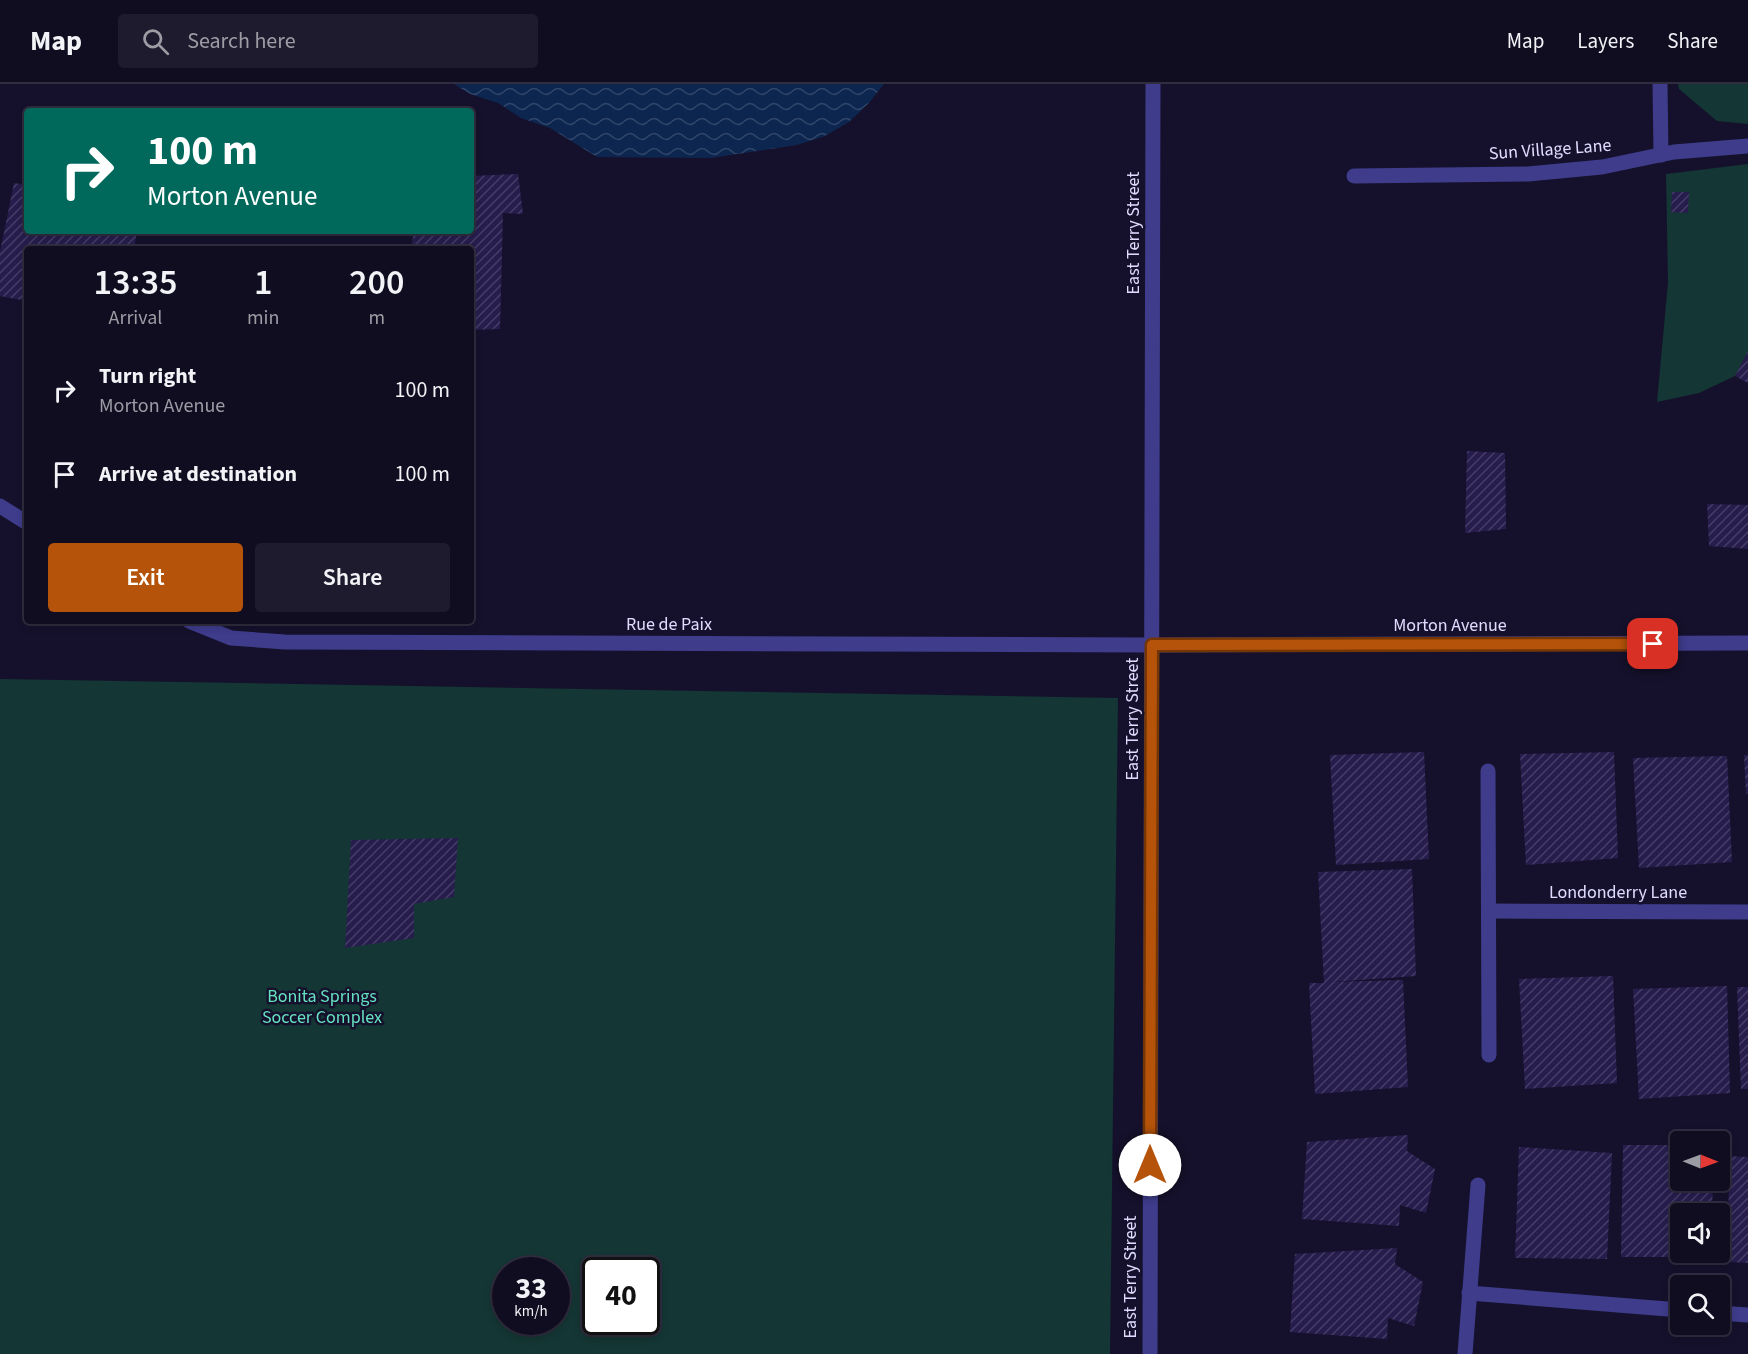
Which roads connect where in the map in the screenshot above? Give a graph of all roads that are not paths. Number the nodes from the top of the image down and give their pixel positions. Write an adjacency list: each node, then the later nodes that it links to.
1 (1153, 84): 10 (street, East Terry Street)
2 (1660, 84): 4 (street)
3 (1748, 147): 4 (street, Sun Village Lane)
4 (1661, 155): 5 (street, Sun Village Lane)
5 (1354, 176)
6 (0, 506): 7 (street)
7 (24, 521)
8 (196, 624): 10 (street, Rue de Paix)
9 (1748, 643): 10 (street, Morton Avenue)
10 (1152, 645): 20 (street, East Terry Street)
11 (1488, 771): 12 (street)
12 (1489, 911): 13 (street, Londonderry Lane); 14 (street)
13 (1748, 912)
14 (1490, 1055)
15 (1478, 1185): 16 (street)
16 (1469, 1293): 17 (street); 21 (street)
17 (1670, 1309)
18 (1730, 1314): 19 (street)
19 (1748, 1315)
20 (1150, 1354)
21 (1465, 1354)

